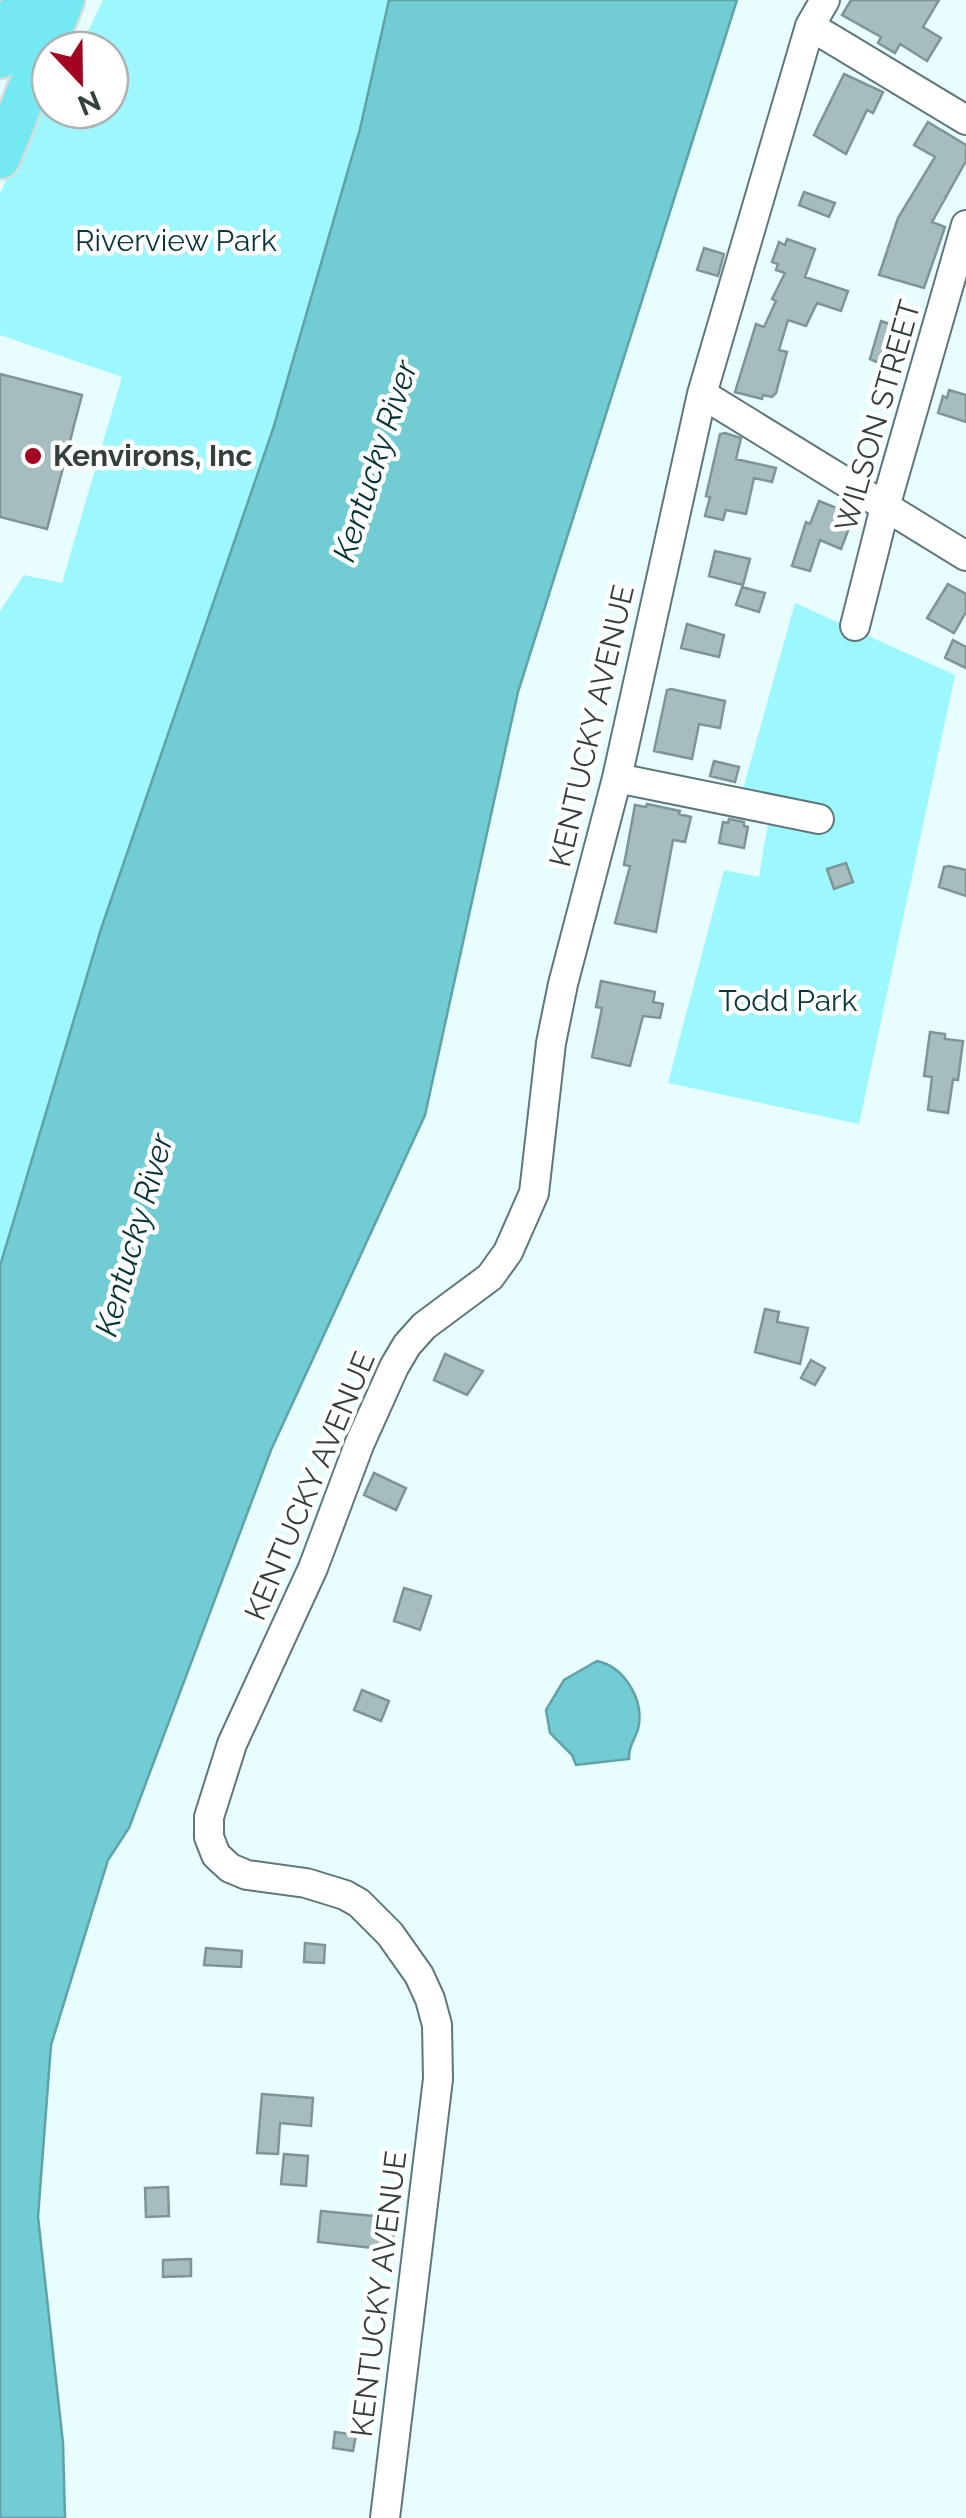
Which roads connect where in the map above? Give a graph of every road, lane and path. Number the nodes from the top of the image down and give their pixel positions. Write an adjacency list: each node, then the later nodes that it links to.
1 (23, 0): 5 (highway)
2 (64, 0): 7 (highway)
3 (824, 0): 4 (street, KENTUCKY AVENUE)
4 (810, 26): 6 (street); 9 (street, KENTUCKY AVENUE)
5 (0, 58)
6 (966, 120)
7 (0, 158)
8 (966, 226): 10 (street, WILSON STREET)
9 (702, 394): 10 (street); 13 (street, KENTUCKY AVENUE)
10 (885, 507): 11 (street); 12 (street, WILSON STREET)
11 (966, 556)
12 (855, 626)
13 (618, 778): 14 (street); 15 (street, KENTUCKY AVENUE)
14 (818, 819)
15 (385, 2518)

